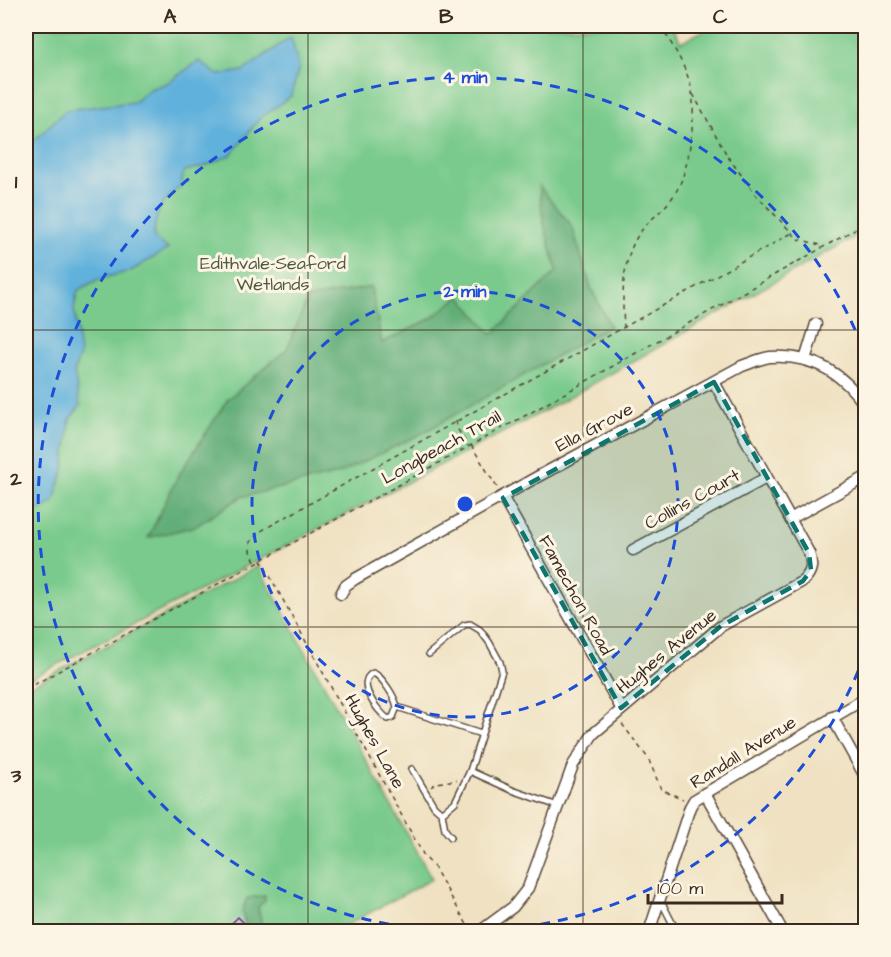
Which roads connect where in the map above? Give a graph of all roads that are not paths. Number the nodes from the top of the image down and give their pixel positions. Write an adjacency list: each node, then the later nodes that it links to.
1 (816, 324): 2 (street)
2 (806, 360): 3 (street, Ella Grove); 4 (street, Ella Grove)
3 (714, 382): 6 (street, Hughes Avenue); 7 (street, Ella Grove)
4 (866, 407)
5 (866, 477): 8 (street)
6 (766, 478): 8 (street, Hughes Avenue); 9 (street, Collins Court)
7 (502, 498): 10 (street, Ella Grove); 14 (street, Famechon Road)
8 (790, 519): 14 (street, Hughes Avenue)
9 (633, 550)
10 (341, 594)
11 (429, 654): 16 (lane)
12 (866, 698): 15 (street, Randall Avenue)
13 (397, 707): 13 (lane); 16 (lane)
14 (618, 711): 21 (street, Hughes Avenue)
15 (832, 717): 19 (street); 20 (street, Randall Avenue)
16 (482, 734): 18 (lane)
17 (412, 769): 22 (lane)
18 (470, 771): 21 (lane); 22 (lane)
19 (866, 778)
20 (705, 793): 24 (street, Randall Avenue); 28 (street)
21 (558, 806): 25 (street, Hughes Avenue)
22 (442, 813): 23 (lane)
23 (451, 837)
24 (660, 900): 26 (street, Randall Avenue); 27 (lane)
25 (479, 932)
26 (650, 932)
27 (677, 932)
28 (783, 932)

